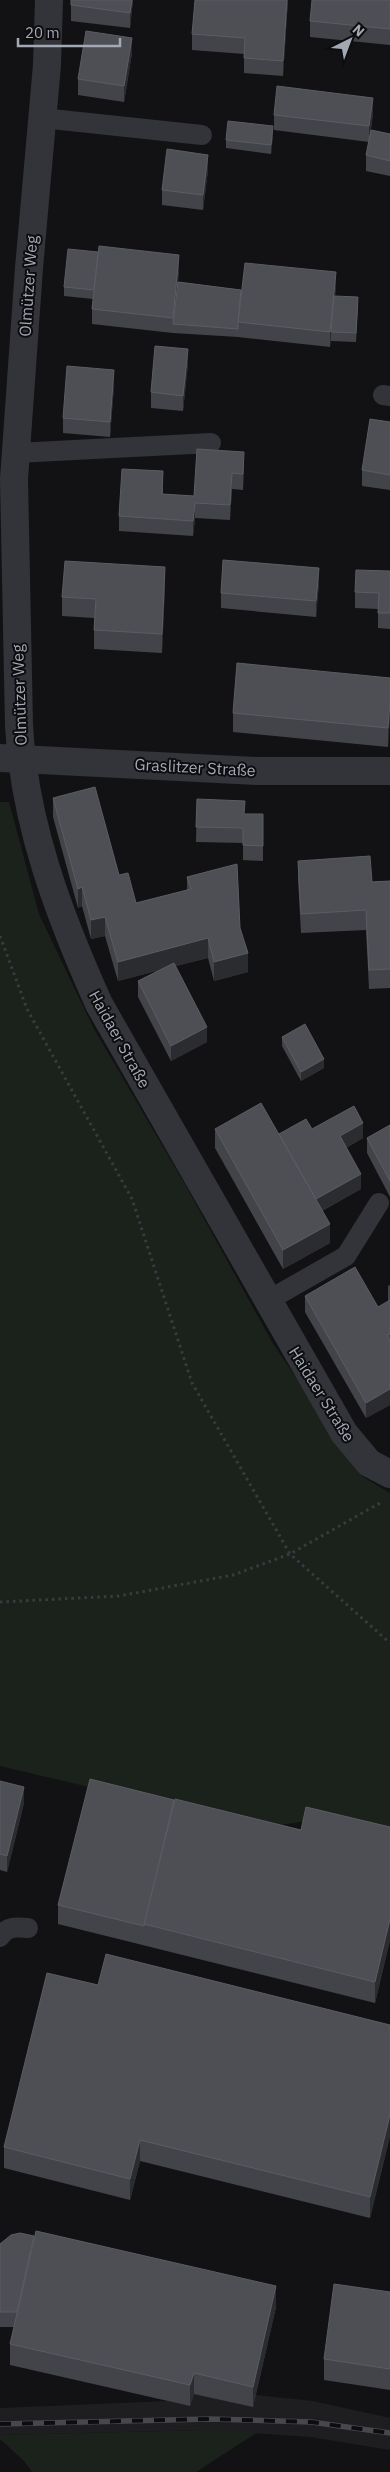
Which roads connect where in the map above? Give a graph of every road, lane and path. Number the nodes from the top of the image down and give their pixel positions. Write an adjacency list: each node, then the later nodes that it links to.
1 (49, 0): 2 (street, Olmützer Weg)
2 (42, 118): 3 (lane); 5 (street, Olmützer Weg)
3 (202, 135)
4 (211, 443): 5 (lane)
5 (16, 453): 6 (street, Olmützer Weg)
6 (10, 758): 7 (street, Graslitzer Straße); 10 (street, Haidaer Straße)
7 (390, 771)
8 (0, 936): 13 (path)
9 (379, 1203): 10 (lane)
10 (267, 1301): 11 (street, Haidaer Straße)
11 (390, 1474)
12 (382, 1501): 13 (path)
13 (290, 1554): 14 (path); 15 (path)
14 (0, 1602)
15 (390, 1643)
16 (28, 1928): 17 (lane)
17 (0, 1937)

